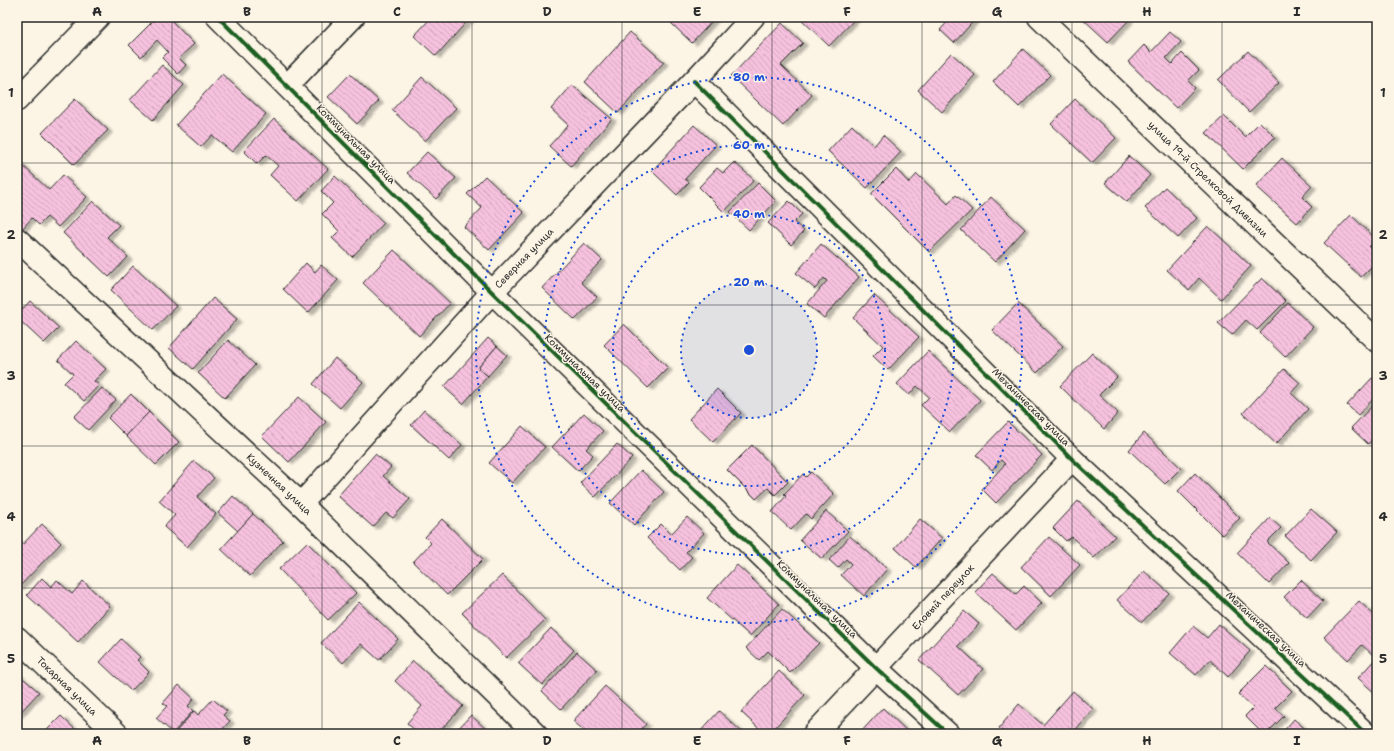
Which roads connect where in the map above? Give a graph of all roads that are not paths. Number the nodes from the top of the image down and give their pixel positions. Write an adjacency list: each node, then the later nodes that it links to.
1 (98, 17): 8 (street)
2 (218, 17): 7 (street, Коммунальная улица)
3 (353, 17): 7 (street)
4 (753, 17): 6 (street, Северная улица)
5 (1039, 17): 11 (street, улица 19-й Стрелковой Дивизии)
6 (694, 81): 10 (street, Северная улица); 12 (street, Механическая улица)
7 (287, 86): 10 (street, Коммунальная улица)
8 (17, 100)
9 (17, 239): 13 (street, Кузнечная улица)
10 (492, 292): 13 (street, Северная улица); 15 (street, Коммунальная улица)
11 (1377, 341)
12 (1072, 459): 15 (street, Еловый переулок); 20 (street, Механическая улица)
13 (301, 504): 17 (street, Кузнечная улица)
14 (17, 638): 16 (street, Токарная улица)
15 (876, 668): 18 (street, Еловый переулок); 19 (street, Коммунальная улица)
16 (117, 734)
17 (536, 734)
18 (814, 734)
19 (948, 734)
20 (1366, 734)

